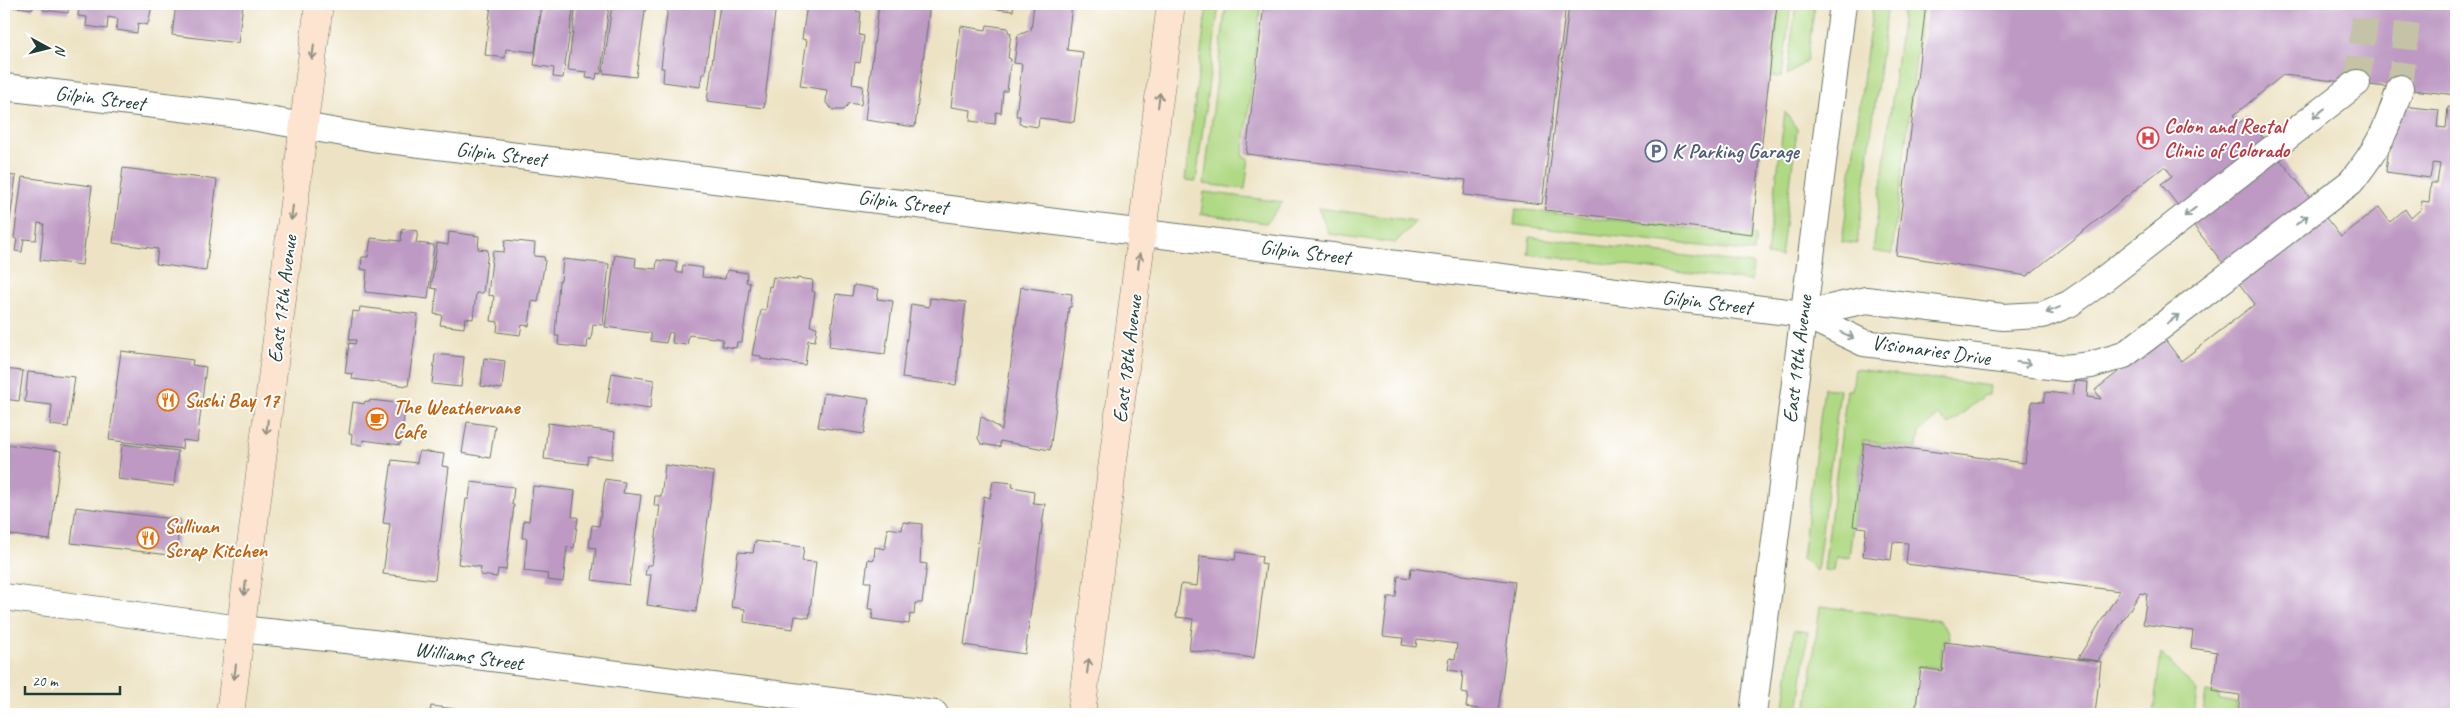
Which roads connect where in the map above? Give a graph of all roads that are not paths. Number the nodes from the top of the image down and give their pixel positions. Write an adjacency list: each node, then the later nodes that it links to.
1 (319, 4): 7 (main road, East 17th Avenue, one-way to 7)
2 (1171, 4): 8 (main road, East 18th Avenue, one-way to 2)
3 (1843, 4): 9 (street, East 19th Avenue)
4 (2357, 83): 9 (street, Visionaries Drive, one-way to 9)
5 (4, 87): 7 (street, Gilpin Street)
6 (2400, 88): 9 (street, Visionaries Drive, one-way to 6)
7 (304, 126): 8 (street, Gilpin Street); 11 (main road, East 17th Avenue, one-way to 11)
8 (1142, 231): 9 (street, Gilpin Street); 14 (main road, East 18th Avenue, one-way to 8)
9 (1803, 314): 15 (street, East 19th Avenue)
10 (4, 598): 11 (street, Williams Street)
11 (240, 629): 12 (main road, East 17th Avenue, one-way to 12); 13 (street, Williams Street)
12 (230, 714)
13 (935, 714)
14 (1081, 714)
15 (1753, 714)

